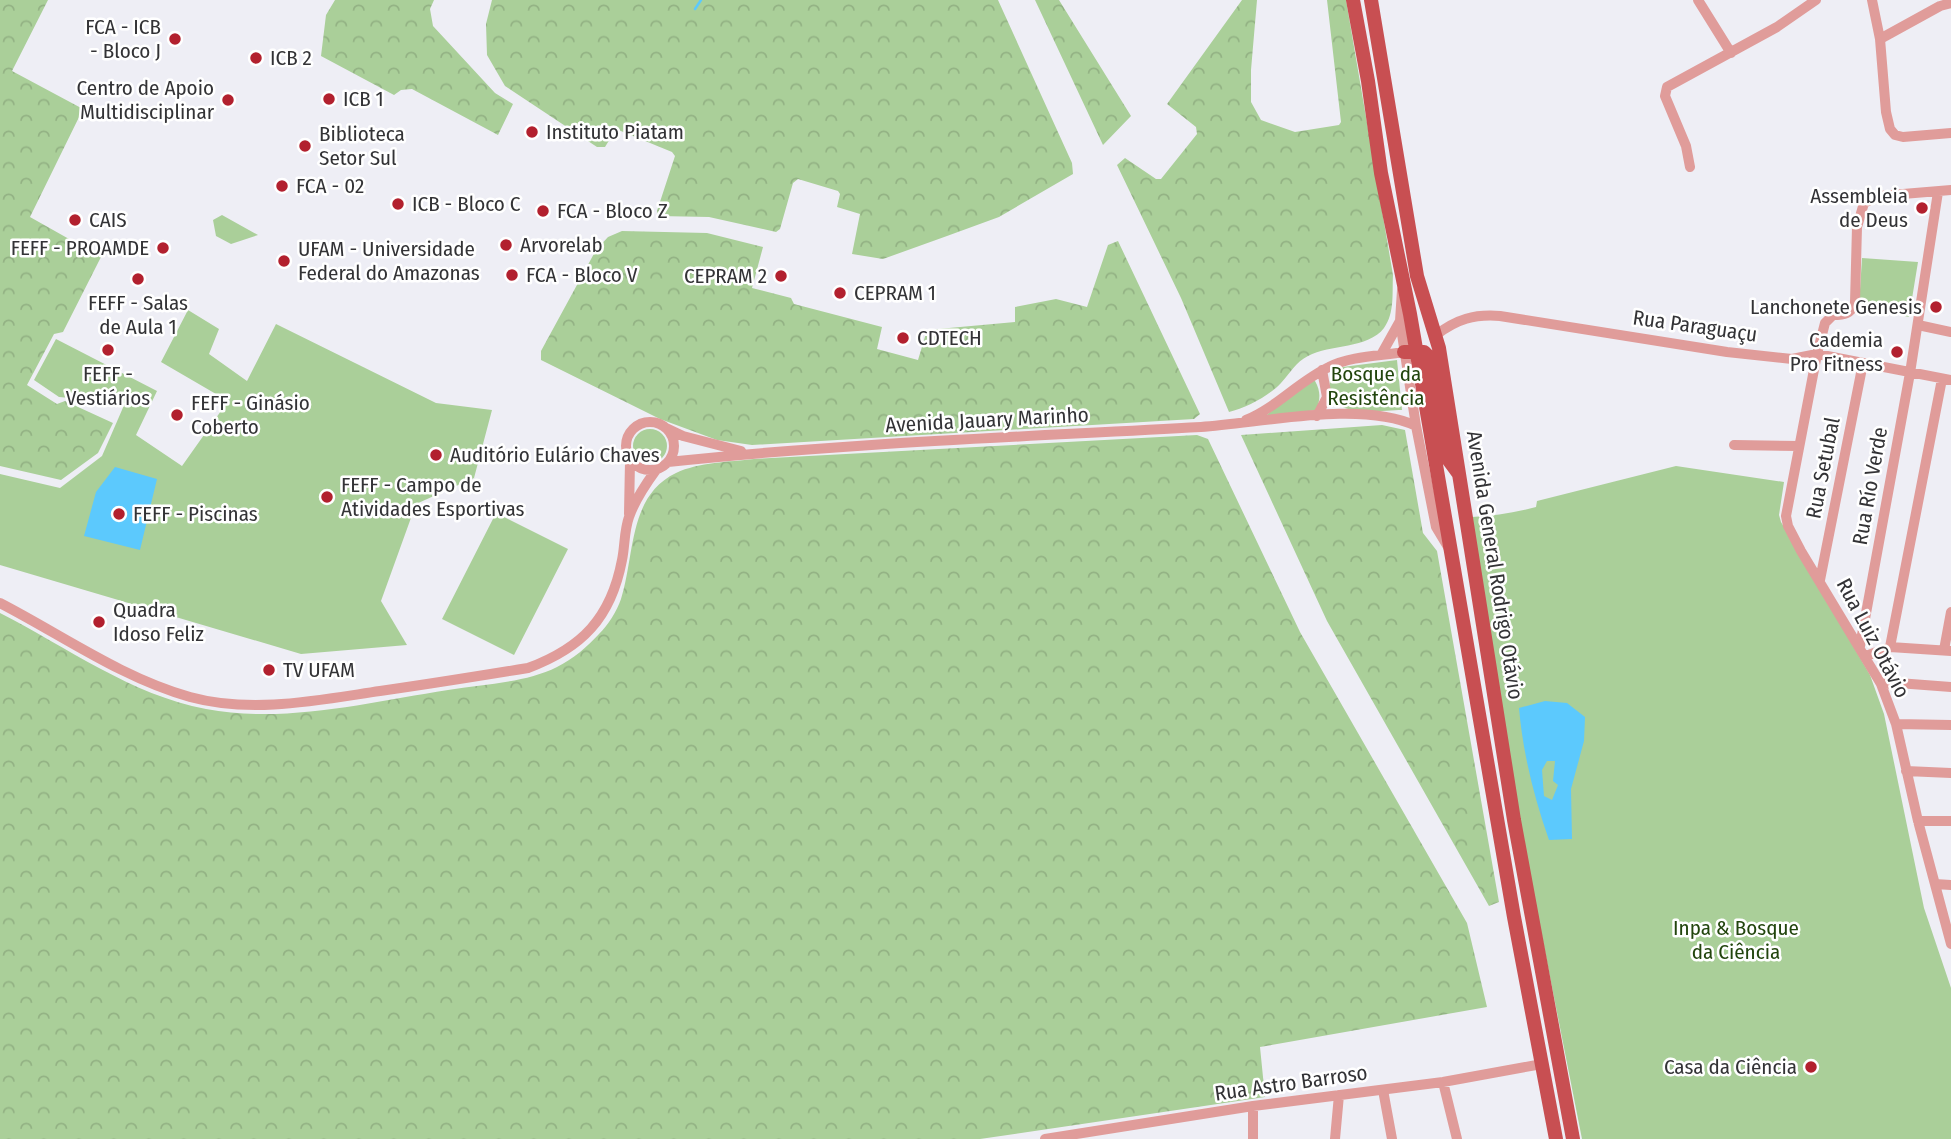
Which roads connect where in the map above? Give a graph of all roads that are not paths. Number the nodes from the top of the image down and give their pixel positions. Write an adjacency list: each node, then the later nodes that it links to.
1 (1353, 0): 13 (main road, Avenida General Rodrigo Otávio)
2 (1371, 0): 17 (main road, Avenida General Rodrigo Otávio)
3 (1698, 0): 8 (street)
4 (1816, 0): 8 (street)
5 (1872, 0): 7 (street)
6 (1951, 3): 7 (street)
7 (1880, 39): 9 (street)
8 (1731, 53): 10 (street)
9 (1951, 133)
10 (1690, 167)
11 (1951, 190): 12 (street)
12 (1938, 192): 15 (street, Rua Río Verde); 19 (street, Rua Luiz Otávio)
13 (1403, 277): 14 (street, Avenida General Rodrigo Otávio); 18 (main road, Avenida General Rodrigo Otávio)
14 (1400, 321): 18 (street, Avenida General Rodrigo Otávio); 20 (street)
15 (1918, 325): 16 (street); 23 (street, Rua Río Verde)
16 (1951, 332)
17 (1436, 335): 19 (street, Rua Paraguaçu); 37 (main road, Avenida General Rodrigo Otávio)
18 (1410, 352): 20 (street, Avenida Jauary Marinho); 29 (street, Avenida General Rodrigo Otávio); 37 (main road); 39 (main road, Avenida General Rodrigo Otávio)
19 (1817, 354): 21 (street, Rua Paraguaçu); 32 (street, Rua Luiz Otávio)
20 (1381, 355): 22 (street, Avenida Jauary Marinho)
21 (1863, 363): 23 (street, Rua Paraguaçu); 40 (street, Rua Setubal)
22 (1322, 370): 25 (street); 28 (street, Avenida Jauary Marinho)
23 (1910, 373): 24 (street, Rua Paraguaçu); 44 (street, Rua Río Verde)
24 (1946, 380): 43 (street)
25 (1327, 397): 26 (street); 27 (street)
26 (1317, 416): 27 (street, Avenida Jauary Marinho); 28 (street, Avenida Jauary Marinho)
27 (1339, 416): 29 (street, Avenida Jauary Marinho)
28 (1226, 425): 33 (street, Avenida Jauary Marinho)
29 (1416, 426): 39 (street, Avenida General Rodrigo Otávio)
30 (666, 428): 33 (street, Avenida Jauary Marinho); 34 (street); 35 (street)
31 (1734, 445): 32 (street)
32 (1798, 446): 40 (street, Rua Luiz Otávio)
33 (751, 453): 35 (street, Avenida Jauary Marinho)
34 (631, 461): 36 (street); 38 (street)
35 (668, 462): 36 (street)
36 (656, 470): 38 (street)
37 (1460, 475): 70 (main road, Avenida General Rodrigo Otávio)
38 (629, 517): 41 (street)
39 (1452, 553): 57 (main road, Avenida General Rodrigo Otávio)
40 (1820, 580): 44 (street, Rua Luiz Otávio)
41 (0, 603)
42 (1951, 612): 45 (street)
43 (1890, 647): 44 (street); 45 (street)
44 (1863, 651): 46 (street, Rua Luiz Otávio)
45 (1947, 651)
46 (1881, 684): 47 (street); 48 (street, Rua Luiz Otávio)
47 (1951, 687)
48 (1896, 724): 49 (street); 50 (street, Rua Luiz Otávio)
49 (1951, 725)
50 (1906, 771): 51 (street); 52 (street, Rua Luiz Otávio)
51 (1951, 773)
52 (1918, 821): 53 (street); 54 (street, Rua Luiz Otávio)
53 (1951, 821)
54 (1935, 884): 55 (street); 56 (street, Rua Luiz Otávio)
55 (1951, 885)
56 (1951, 944)
57 (1542, 1064): 58 (street, Rua Astro Barroso); 69 (main road, Avenida General Rodrigo Otávio)
58 (1443, 1082): 59 (street, Rua Astro Barroso); 68 (street)
59 (1383, 1090): 60 (street, Rua Astro Barroso); 67 (street)
60 (1339, 1095): 61 (street, Rua Astro Barroso); 66 (street)
61 (1252, 1106): 62 (street, Rua Astro Barroso); 65 (street)
62 (1104, 1135): 63 (street, Rua Astro Barroso)
63 (1063, 1138): 64 (street, Rua Astro Barroso)
64 (1045, 1139)
65 (1253, 1139)
66 (1335, 1139)
67 (1392, 1139)
68 (1457, 1139)
69 (1556, 1139)
70 (1573, 1139)

